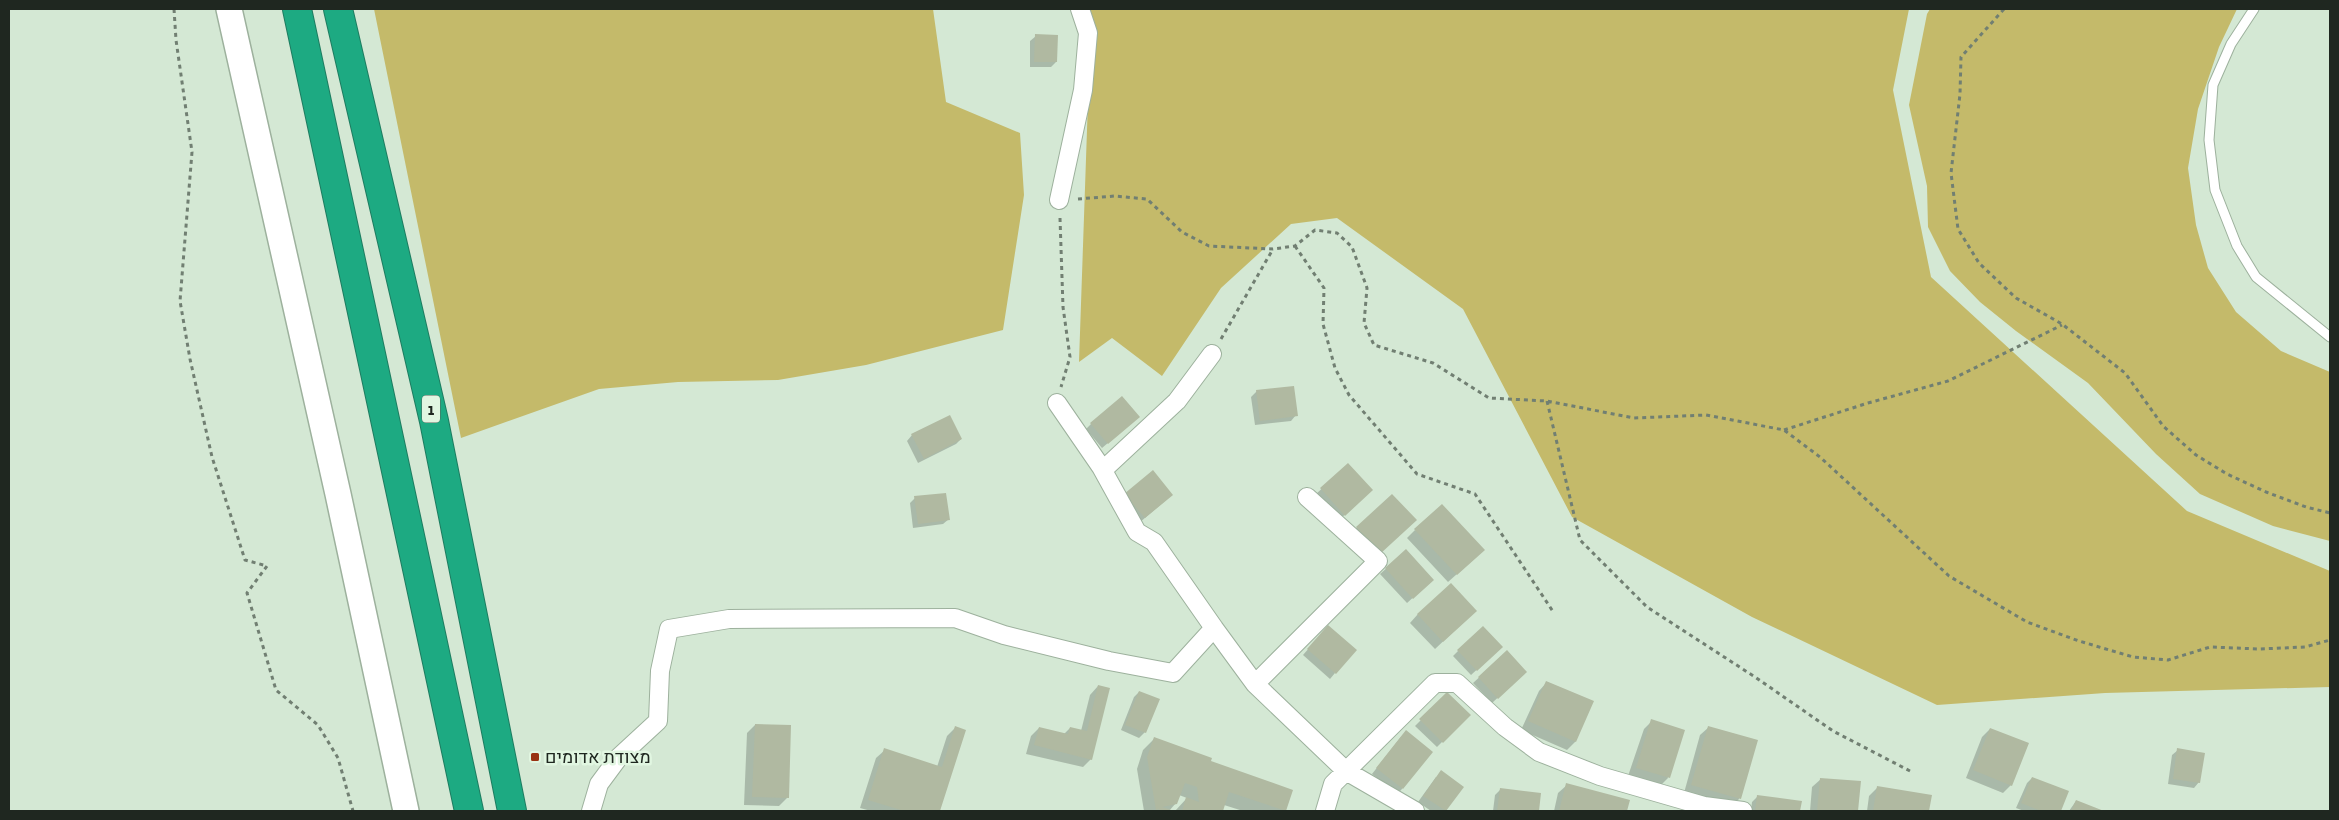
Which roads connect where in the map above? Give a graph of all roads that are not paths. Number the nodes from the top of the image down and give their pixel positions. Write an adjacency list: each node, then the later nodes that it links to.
1 (229, 9): 15 (main road)
2 (297, 9): 16 (highway)
3 (338, 9): 17 (highway, 1)
4 (1080, 9): 6 (street)
5 (2254, 9): 7 (lane)
6 (1059, 200)
7 (2330, 337)
8 (1212, 354): 10 (street)
9 (1057, 403): 10 (street)
10 (1103, 470): 12 (street)
11 (1307, 497): 13 (street)
12 (1214, 628): 13 (street); 18 (street)
13 (1255, 684): 14 (street)
14 (1346, 772): 19 (street); 20 (street); 21 (street)
15 (406, 811)
16 (469, 811)
17 (512, 811)
18 (591, 811)
19 (1325, 811)
20 (1415, 811)
21 (1743, 811)

